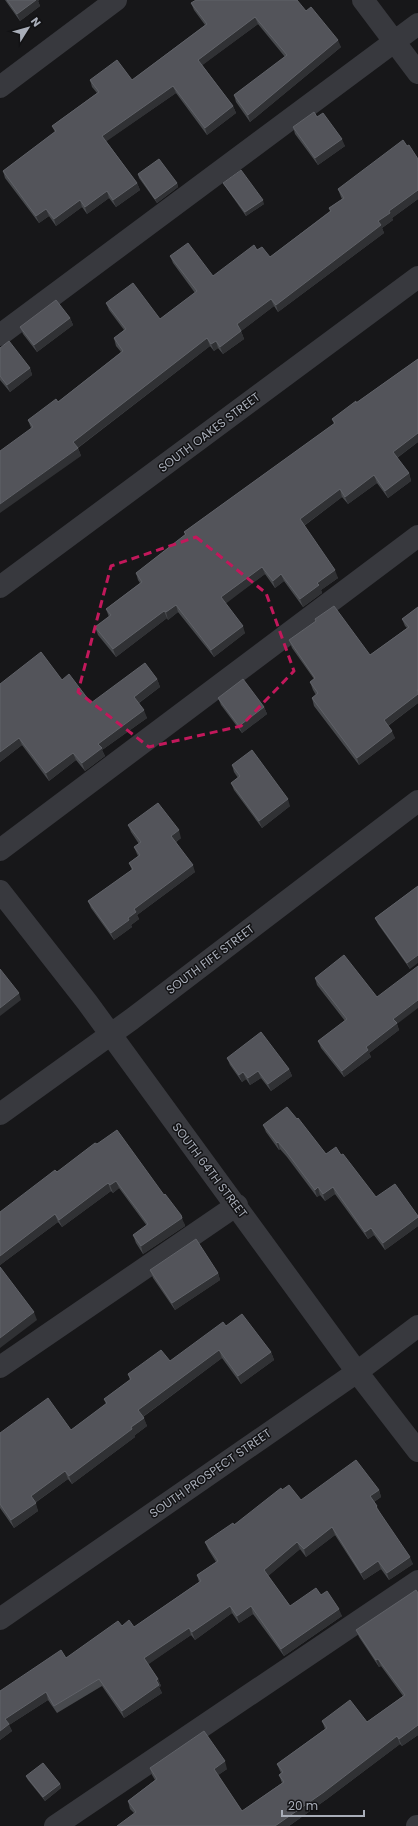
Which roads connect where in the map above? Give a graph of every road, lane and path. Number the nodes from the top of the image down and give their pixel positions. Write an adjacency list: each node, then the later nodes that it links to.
1 (116, 0): 6 (street)
2 (363, 0): 4 (street)
3 (418, 24): 4 (street)
4 (395, 41): 5 (street); 8 (street)
5 (418, 73)
6 (0, 87)
7 (418, 277): 10 (street, SOUTH OAKES STREET)
8 (0, 335)
9 (418, 536): 12 (street)
10 (0, 587)
11 (418, 801): 14 (street, SOUTH FIFE STREET)
12 (0, 850)
13 (0, 891): 14 (street, SOUTH 64TH STREET)
14 (110, 1035): 15 (street, SOUTH FIFE STREET); 16 (street, SOUTH 64TH STREET)
15 (0, 1114)
16 (237, 1205): 18 (street); 19 (street, SOUTH 64TH STREET)
17 (418, 1326): 19 (street, SOUTH PROSPECT STREET)
18 (0, 1367)
19 (357, 1372): 20 (street, SOUTH 64TH STREET); 22 (street, SOUTH PROSPECT STREET)
20 (418, 1451)
21 (418, 1581): 23 (street)
22 (0, 1619)
23 (55, 1826)

